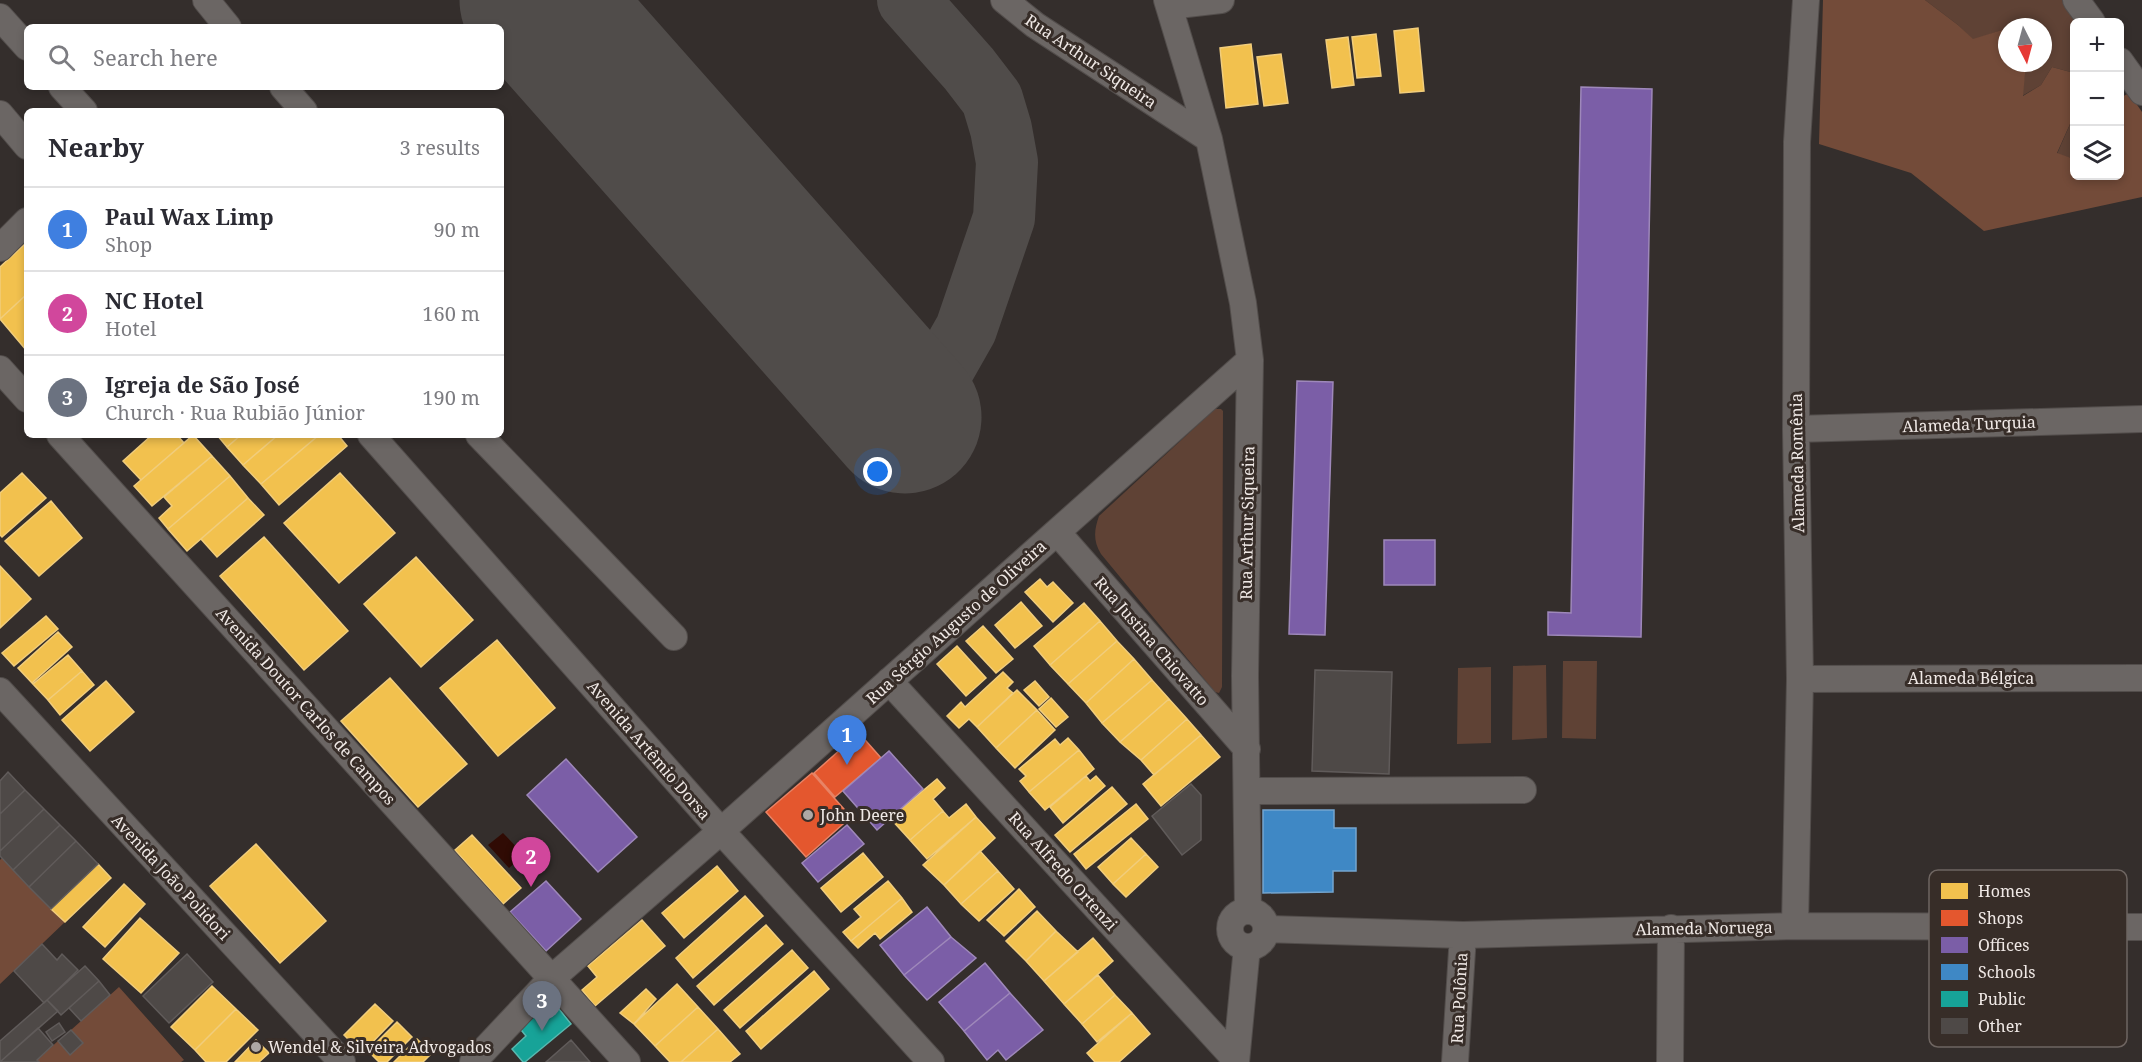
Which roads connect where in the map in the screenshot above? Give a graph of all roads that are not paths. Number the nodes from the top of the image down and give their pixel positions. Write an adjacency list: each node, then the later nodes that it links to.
1 (206, 0): 9 (street)
2 (1004, 0): 18 (street, Rua Arthur Siqueira)
3 (1221, 0): 6 (street)
4 (1806, 0): 26 (street, Alameda Romênia)
5 (2076, 0): 8 (street)
6 (1168, 3): 18 (street, Rua Arthur Siqueira)
7 (0, 17): 10 (street)
8 (2089, 18)
9 (226, 24)
10 (24, 44)
11 (2124, 67): 14 (street)
12 (65, 90): 15 (street)
13 (286, 90): 16 (street)
14 (2142, 92)
15 (81, 108)
16 (301, 108)
17 (0, 114): 19 (street)
18 (1209, 139): 22 (street, Rua Arthur Siqueira)
19 (24, 142)
20 (24, 225): 21 (street)
21 (0, 248)
22 (1250, 360): 30 (street, Rua Sérgio Augusto de Oliveira); 36 (street, Rua Arthur Siqueira)
23 (0, 369): 24 (street)
24 (24, 396)
25 (2142, 419): 26 (street, Alameda Turquia)
26 (1796, 429): 33 (street, Alameda Romênia)
27 (63, 438): 49 (street, Avenida Doutor Carlos de Campos)
28 (374, 438): 39 (street, Avenida Artêmio Dorsa)
29 (482, 438): 31 (street)
30 (1057, 532): 34 (street, Rua Sérgio Augusto de Oliveira); 36 (street, Rua Justina Chiovatto)
31 (674, 638)
32 (2142, 678): 33 (street, Alameda Bélgica)
33 (1800, 679): 41 (street, Alameda Romênia)
34 (890, 681): 39 (street, Rua Sérgio Augusto de Oliveira); 50 (street, Rua Alfredo Ortenzi)
35 (0, 691): 51 (street, Avenida João Polidori)
36 (1247, 749): 38 (street, Rua Arthur Siqueira)
37 (1523, 790): 38 (street)
38 (1246, 791): 40 (street, Rua Arthur Siqueira)
39 (721, 831): 49 (street, Rua Sérgio Augusto de Oliveira); 54 (street, Avenida Artêmio Dorsa)
40 (1248, 911): 46 (street); 48 (street)
41 (1795, 926): 42 (street, Alameda Noruega); 45 (street, Alameda Noruega)
42 (1929, 926)
43 (2127, 927): 44 (street, Alameda Noruega)
44 (2142, 927)
45 (1671, 928): 47 (street, Alameda Noruega); 56 (street)
46 (1266, 929): 47 (street, Alameda Noruega); 48 (street)
47 (1462, 935): 55 (street, Rua Polônia)
48 (1247, 947): 50 (street)
49 (552, 978): 52 (street, Rua Sérgio Augusto de Oliveira); 53 (street, Avenida Doutor Carlos de Campos)
50 (1236, 1061)
51 (342, 1062)
52 (473, 1062)
53 (627, 1062)
54 (931, 1062)
55 (1455, 1062)
56 (1670, 1062)

